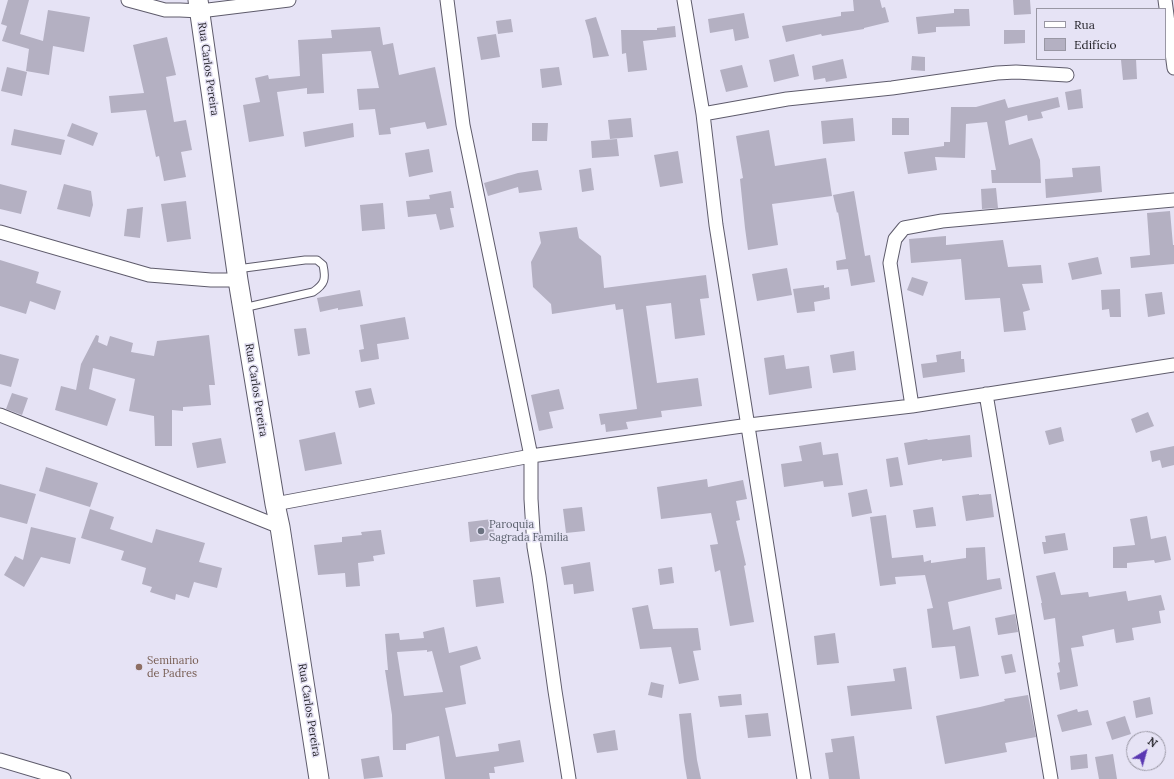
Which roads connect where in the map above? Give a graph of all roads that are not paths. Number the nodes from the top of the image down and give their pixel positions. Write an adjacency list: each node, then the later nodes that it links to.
1 (128, 0): 6 (street)
2 (289, 0): 6 (street)
3 (448, 0): 19 (street)
4 (684, 0): 9 (street)
5 (1165, 0): 7 (street)
6 (199, 6): 12 (main road, Rua Carlos Pereira)
7 (1174, 68)
8 (1067, 74): 9 (street)
9 (703, 114): 18 (street)
10 (1174, 200): 16 (street)
11 (0, 232): 12 (street)
12 (238, 274): 13 (main road, Rua Carlos Pereira); 13 (lane)
13 (243, 308): 20 (main road, Rua Carlos Pereira)
14 (1174, 365): 15 (street)
15 (986, 394): 16 (street); 28 (street)
16 (912, 406): 18 (street)
17 (0, 415): 21 (street)
18 (749, 425): 19 (street); 27 (street)
19 (531, 456): 20 (street); 26 (street)
20 (275, 504): 21 (main road, Rua Carlos Pereira)
21 (280, 527): 25 (main road, Rua Carlos Pereira)
22 (0, 760): 23 (street)
23 (30, 775): 24 (street)
24 (64, 779)
25 (319, 779)
26 (569, 779)
27 (804, 779)
28 (1051, 779)

